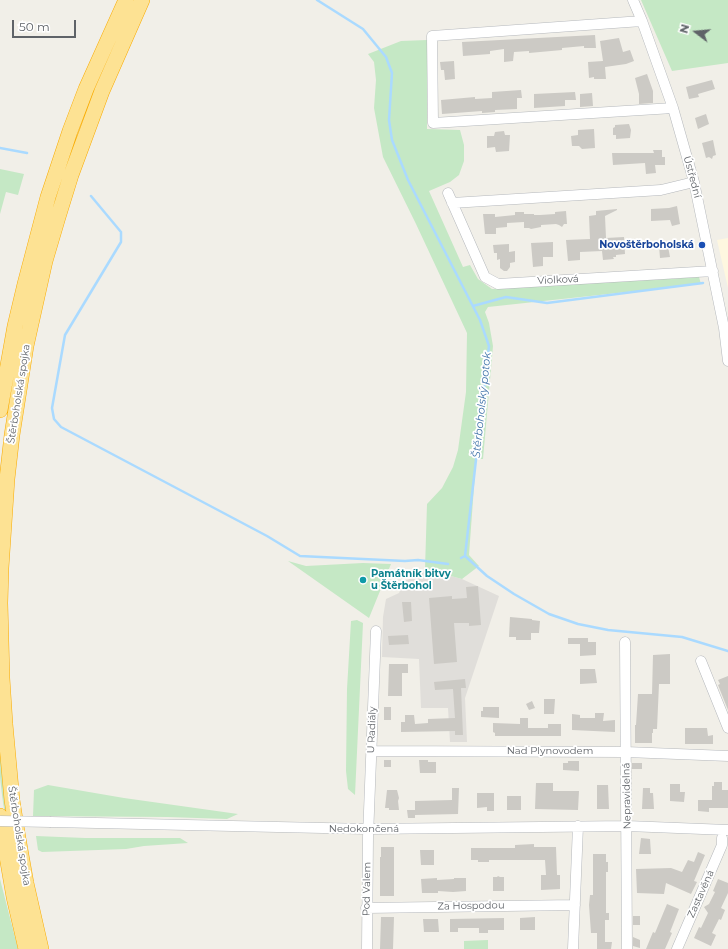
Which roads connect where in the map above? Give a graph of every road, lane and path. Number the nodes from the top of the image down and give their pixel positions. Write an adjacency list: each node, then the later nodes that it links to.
1 (126, 0): 11 (highway, Štěrboholská spojka)
2 (142, 0): 28 (highway, Štěrboholská spojka)
3 (632, 0): 4 (street, Ústřední)
4 (642, 21): 5 (street, Ústřední); 5 (street)
5 (673, 108): 6 (street, Ústřední)
6 (694, 182): 8 (street); 9 (street, Ústřední)
7 (448, 193): 8 (street, Violková)
8 (452, 203): 9 (street, Violková)
9 (713, 271): 10 (street, Ústřední)
10 (728, 361)
11 (0, 410)
12 (376, 630): 16 (street, U Radiály)
13 (625, 642): 17 (street, Nepravidelná)
14 (701, 661): 15 (street)
15 (728, 728)
16 (372, 751): 17 (street, Nad Plynovodem); 23 (street, U Radiály)
17 (626, 752): 18 (street, Nad Plynovodem); 22 (street, Nepravidelná)
18 (728, 756)
19 (0, 816): 27 (highway, Štěrboholská spojka)
20 (0, 821): 23 (street, Nedokončená, bridge)
21 (578, 826): 22 (street, Nedokončená); 23 (street, Nedokončená); 25 (street)
22 (627, 826): 24 (street, Nedokončená); 31 (street, Nepravidelná)
23 (368, 830): 26 (street, Pod Valem)
24 (725, 834): 32 (street, Zastavěná)
25 (575, 904): 26 (street, Za Hospodou); 30 (street)
26 (366, 908): 29 (street, Pod Valem)
27 (26, 949)
28 (41, 949)
29 (367, 949)
30 (573, 949)
31 (627, 949)
32 (677, 949)

